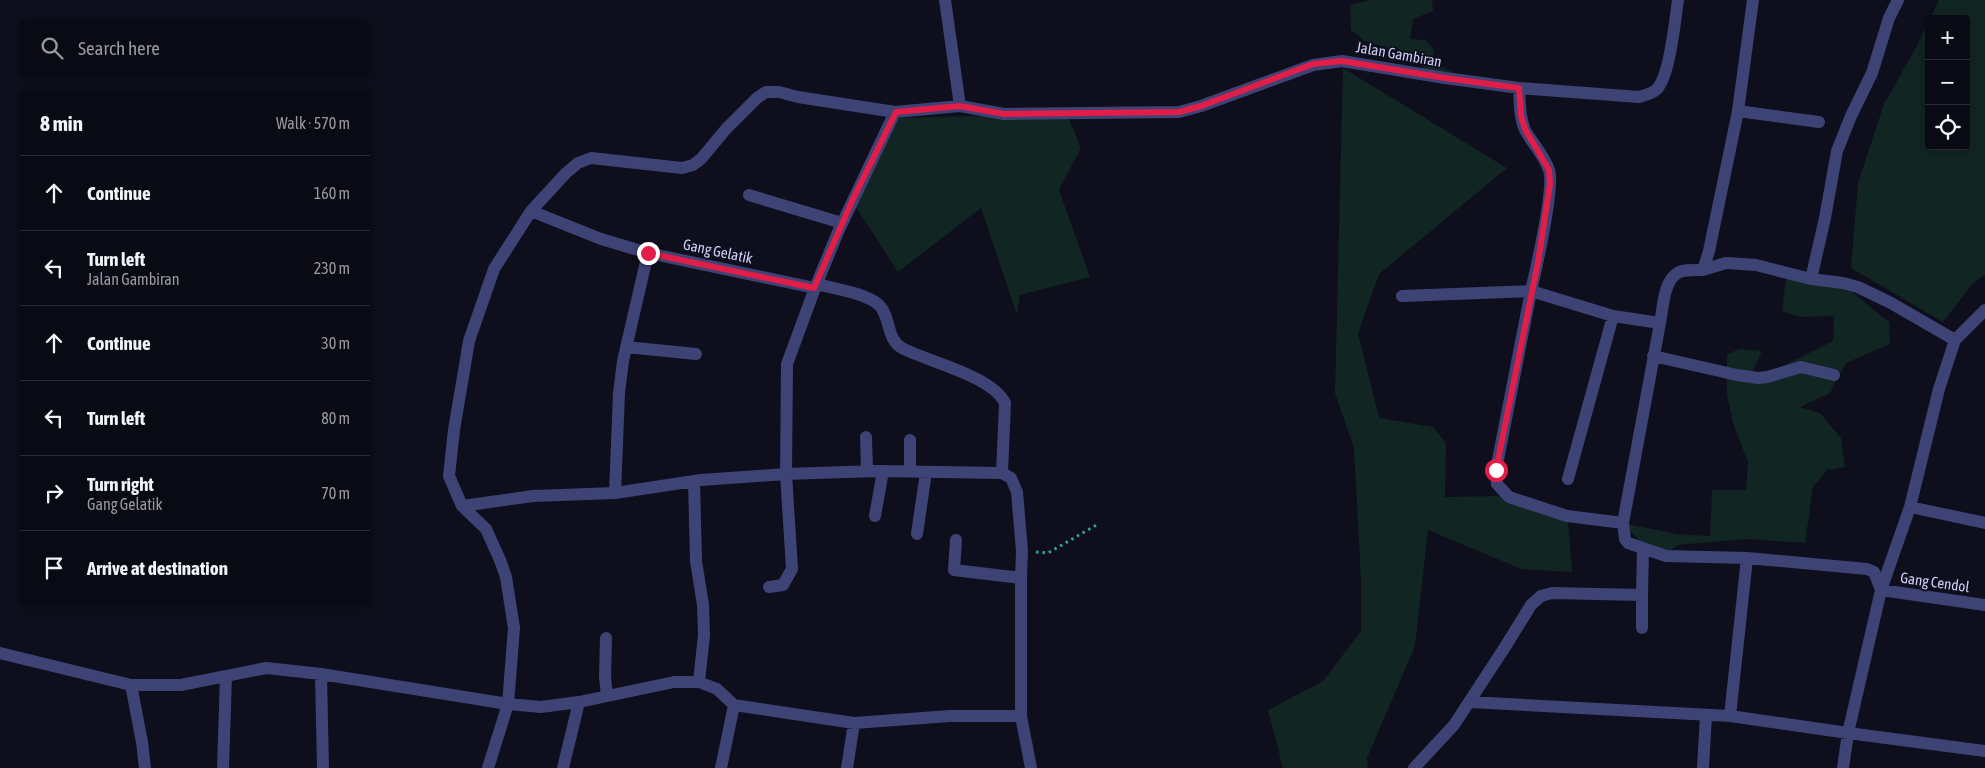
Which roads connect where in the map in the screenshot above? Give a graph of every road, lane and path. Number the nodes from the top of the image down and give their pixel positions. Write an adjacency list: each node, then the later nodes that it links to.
1 (945, 0): 6 (street)
2 (1678, 0): 5 (street, Jalan Gambiran)
3 (1753, 0): 7 (street)
4 (1898, 0): 15 (street)
5 (1519, 88): 6 (street, Jalan Gambiran); 17 (street)
6 (960, 106): 8 (street, Jalan Gambiran)
7 (1738, 111): 9 (street); 14 (street)
8 (896, 112): 11 (street, Jalan Gambiran); 12 (street)
9 (1819, 122)
10 (749, 195): 12 (street)
11 (532, 211): 13 (street, Gang Gelatik); 38 (street)
12 (842, 223): 16 (street)
13 (648, 253): 16 (street, Gang Gelatik); 23 (street)
14 (1702, 270): 15 (street); 21 (street)
15 (1811, 279): 22 (street)
16 (816, 286): 33 (street, Gang Gelatik); 34 (street)
17 (1531, 291): 18 (street); 20 (street); 42 (street)
18 (1402, 296)
19 (1985, 310): 22 (street)
20 (1613, 316): 21 (street); 35 (street)
21 (1660, 322): 25 (street)
22 (1955, 340): 39 (street)
23 (626, 347): 24 (street); 37 (street)
24 (696, 354)
25 (1653, 356): 26 (street); 42 (street)
26 (1834, 375)
27 (866, 437): 29 (street)
28 (910, 440): 31 (street)
29 (866, 471): 30 (street); 34 (street)
30 (883, 471): 31 (street); 40 (street)
31 (910, 471): 32 (street)
32 (926, 472): 33 (street); 44 (street)
33 (1002, 473): 47 (street)
34 (786, 474): 36 (street); 50 (street)
35 (1568, 479)
36 (694, 481): 37 (street); 59 (street)
37 (615, 493): 38 (street)
38 (462, 506): 64 (street)
39 (1910, 507): 41 (street); 51 (street)
40 (876, 516)
41 (1985, 522)
42 (1623, 523): 46 (street)
43 (1098, 524): 47 (path)
44 (917, 534)
45 (956, 540): 49 (street)
46 (1643, 549): 48 (street); 52 (street)
47 (1022, 552): 49 (street)
48 (1747, 558): 51 (street); 68 (street)
49 (1021, 578): 67 (street)
50 (769, 587)
51 (1880, 590): 53 (street, Gang Cendol); 70 (street)
52 (1642, 596): 54 (street); 63 (street)
53 (1985, 605)
54 (1642, 628)
55 (606, 638): 61 (street)
56 (0, 653): 60 (street)
57 (321, 674): 58 (street); 64 (street); 74 (street)
58 (226, 676): 60 (street); 73 (street)
59 (699, 682): 61 (street); 65 (street)
60 (131, 685): 72 (street)
61 (608, 696): 62 (street)
62 (579, 702): 64 (street); 76 (street)
63 (1470, 702): 66 (street); 80 (street)
64 (508, 704): 75 (street)
65 (734, 705): 69 (street); 77 (street)
66 (1706, 715): 68 (street); 81 (street)
67 (1021, 716): 69 (street); 79 (street)
68 (1730, 716): 70 (street)
69 (854, 723): 78 (street)
70 (1848, 733): 71 (street); 82 (street)
71 (1985, 751)
72 (148, 767)
73 (223, 768)
74 (323, 768)
75 (488, 768)
76 (563, 768)
77 (721, 768)
78 (847, 768)
79 (1031, 768)
80 (1414, 768)
81 (1703, 768)
82 (1842, 768)

